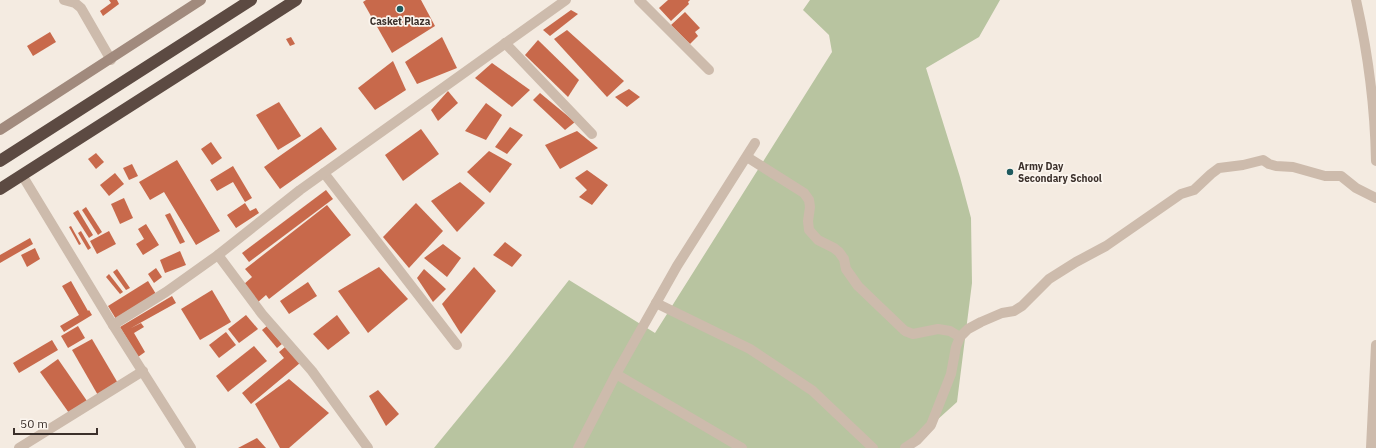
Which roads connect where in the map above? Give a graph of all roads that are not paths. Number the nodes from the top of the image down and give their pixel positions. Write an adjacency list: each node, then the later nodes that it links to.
1 (64, 0): 9 (street)
2 (202, 0): 9 (main road)
3 (250, 0): 15 (highway)
4 (296, 0): 18 (highway)
5 (566, 0): 8 (street)
6 (640, 0): 10 (street)
7 (1356, 0): 16 (street)
8 (505, 43): 12 (street); 17 (street)
9 (111, 60): 11 (main road)
10 (709, 70)
11 (0, 130)
12 (592, 134)
13 (756, 143): 14 (street)
14 (747, 157): 22 (street); 24 (street)
15 (0, 161)
16 (1376, 161)
17 (324, 173): 21 (street); 26 (street)
18 (22, 174): 19 (highway); 23 (street)
19 (0, 189)
20 (1376, 198): 24 (street)
21 (218, 255): 23 (street); 31 (street)
22 (656, 303): 28 (street); 34 (street)
23 (113, 325): 27 (street)
24 (960, 337): 35 (street)
25 (1376, 345): 36 (street)
26 (457, 346)
27 (143, 371): 29 (street); 30 (street)
28 (616, 374): 32 (street); 33 (street)
29 (19, 448)
30 (192, 448)
31 (368, 448)
32 (578, 448)
33 (742, 448)
34 (873, 448)
35 (905, 448)
36 (1371, 448)

